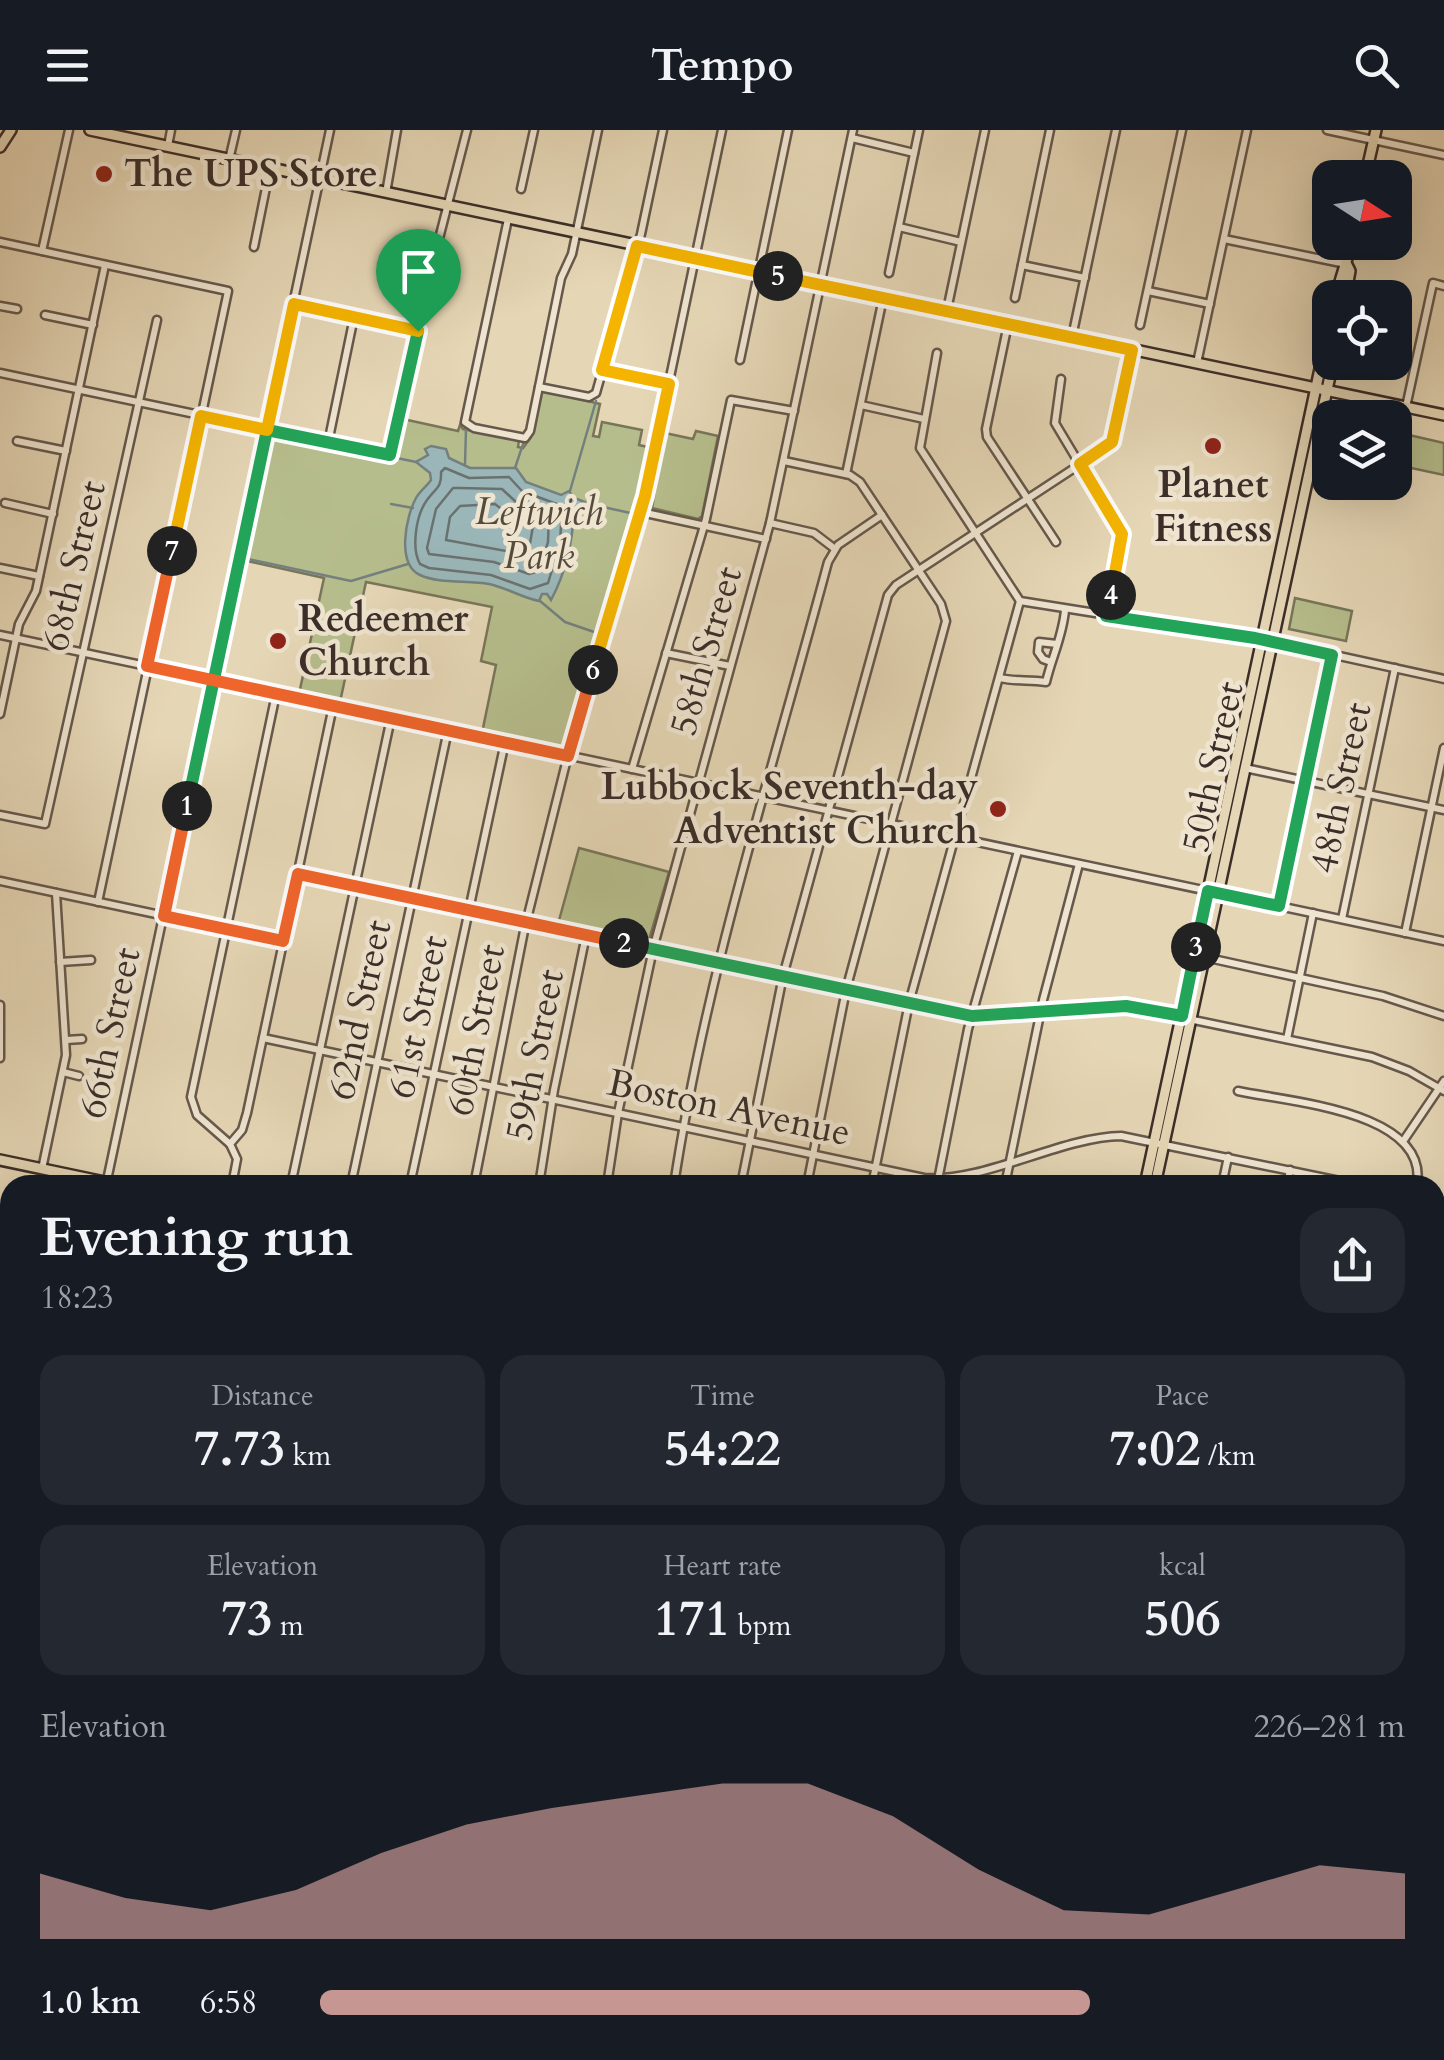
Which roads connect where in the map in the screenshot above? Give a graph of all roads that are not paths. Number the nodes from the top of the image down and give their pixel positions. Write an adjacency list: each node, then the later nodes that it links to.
1 (7, 130): 24 (main road)
2 (68, 130): 43 (street)
3 (90, 130): 21 (main road)
4 (171, 130): 25 (street)
5 (236, 130): 28 (street)
6 (330, 130): 31 (street, 66th Street)
7 (398, 130): 33 (street)
8 (468, 130): 34 (street)
9 (534, 130): 32 (street)
10 (598, 130): 37 (street)
11 (662, 130): 41 (street)
12 (722, 130): 44 (street, 60th Street)
13 (788, 130): 49 (street)
14 (919, 130): 26 (street)
15 (985, 130): 40 (street)
16 (1050, 130): 48 (street)
17 (1116, 130): 51 (street)
18 (1182, 130): 56 (street)
19 (1247, 130): 38 (street)
20 (1327, 130): 23 (street)
21 (106, 132): 25 (main road)
22 (852, 134): 26 (street); 54 (street, 58th Street)
23 (1374, 135): 27 (street); 29 (main road)
24 (0, 145)
25 (168, 146): 28 (main road)
26 (914, 152): 36 (street)
27 (1444, 155)
28 (229, 160): 30 (main road)
29 (1369, 160)
30 (270, 168): 31 (main road); 42 (street)
31 (320, 179): 33 (main road); 59 (street, 66th Street)
32 (521, 189)
33 (386, 193): 34 (main road)
34 (448, 206): 35 (main road); 70 (street)
35 (508, 218): 37 (main road); 82 (street)
36 (899, 227): 40 (street); 50 (street)
37 (576, 233): 41 (main road); 82 (street)
38 (1224, 239): 47 (street); 60 (street)
39 (0, 242): 43 (street)
40 (961, 242): 63 (street)
41 (637, 246): 44 (main road); 76 (street)
42 (254, 247)
43 (42, 251): 46 (street)
44 (696, 258): 49 (main road); 81 (street, 60th Street)
45 (1348, 260): 47 (main road)
46 (106, 264): 68 (street); 93 (street)
47 (1347, 264): 52 (main road); 53 (main road)
48 (1022, 265): 51 (street); 58 (street)
49 (758, 272): 54 (main road); 74 (street)
50 (889, 273)
51 (1085, 278): 71 (street)
52 (1340, 280)
53 (1349, 280)
54 (821, 285): 57 (main road); 91 (street, 58th Street)
55 (1444, 286): 87 (street)
56 (1148, 291): 60 (street); 69 (street)
57 (883, 298): 63 (main road); 89 (street)
58 (1015, 298)
59 (294, 304): 65 (street); 95 (street, 66th Street)
60 (1210, 304): 75 (street)
61 (0, 306): 62 (street)
62 (17, 309)
63 (947, 312): 67 (main road)
64 (44, 315): 68 (street)
65 (354, 317): 70 (street); 97 (street)
66 (157, 320): 88 (street, 68th Street)
67 (1008, 324): 71 (main road); 102 (street)
68 (93, 325): 84 (street)
69 (1140, 325)
70 (418, 331): 97 (street)
71 (1072, 338): 72 (main road)
72 (1132, 350): 75 (main road); 100 (street)
73 (937, 353): 94 (street)
74 (740, 360)
75 (1197, 364): 83 (main road)
76 (602, 370): 81 (street); 82 (street)
77 (0, 374): 84 (street)
78 (1061, 379): 100 (street)
79 (1317, 380): 83 (main road, 50th Street)
80 (1329, 380): 85 (main road, 50th Street)
81 (669, 384): 104 (street, 60th Street)
82 (538, 387)
83 (1315, 388): 85 (main road); 121 (main road, 50th Street)
84 (79, 390): 88 (street); 98 (street)
85 (1327, 391): 86 (main road); 121 (main road, 50th Street)
86 (1371, 400)
87 (1407, 400)
88 (139, 402): 93 (street); 123 (street, 68th Street)
89 (861, 405): 94 (street); 101 (street)
90 (1412, 408): 92 (main road)
91 (794, 411): 99 (street, 58th Street); 108 (street)
92 (1444, 415)
93 (201, 416): 95 (street); 127 (street)
94 (924, 419): 109 (street)
95 (267, 430): 97 (street); 132 (street, 66th Street)
96 (18, 440): 98 (street)
97 (328, 443)
98 (66, 451): 105 (street)
99 (784, 461): 101 (street); 107 (street, 58th Street)
100 (1080, 464): 102 (street); 118 (street)
101 (846, 474): 106 (street)
102 (1028, 499): 109 (street); 111 (street)
103 (4, 503): 105 (street)
104 (641, 512): 108 (street); 140 (street, 60th Street)
105 (52, 514): 115 (street)
106 (882, 514): 112 (street); 114 (street)
107 (770, 523): 110 (street, 58th Street); 112 (street)
108 (704, 526): 110 (street); 124 (street)
109 (978, 533): 114 (street); 116 (street)
110 (766, 539): 128 (street, 58th Street)
111 (1056, 542)
112 (834, 549): 146 (street)
113 (0, 568): 115 (street)
114 (918, 570): 149 (street); 151 (street)
115 (39, 576): 120 (street)
116 (1020, 601): 117 (street); 130 (street)
117 (1066, 610): 118 (street); 122 (street)
118 (1106, 616): 121 (street)
119 (0, 635): 120 (street)
120 (16, 638): 123 (street); 135 (street)
121 (1266, 640): 125 (street); 141 (main road, 50th Street)
122 (1057, 644): 126 (street); 126 (street)
123 (82, 652): 127 (street); 150 (street, 68th Street)
124 (666, 653): 128 (street); 142 (street)
125 (1332, 655): 129 (street); 143 (street)
126 (1051, 662): 130 (street)
127 (147, 666): 132 (street); 161 (street)
128 (730, 666): 144 (street, 58th Street)
129 (1395, 668): 131 (street); 145 (street, 48th Street)
130 (1000, 678): 152 (street)
131 (1444, 679)
132 (214, 680): 133 (street); 165 (street, 66th Street)
133 (276, 694): 134 (street); 168 (street)
134 (334, 706): 136 (street); 155 (street)
135 (0, 714)
136 (391, 718): 137 (street); 157 (street)
137 (448, 730): 138 (street); 160 (street, 62nd Street)
138 (505, 742): 140 (street); 163 (street, 61st Street)
139 (1444, 748): 147 (street)
140 (568, 756): 142 (street); 167 (street, 60th Street)
141 (1239, 767): 143 (street); 158 (main road, 50th Street)
142 (632, 769): 144 (street)
143 (1306, 781): 145 (street); 162 (street)
144 (698, 783): 146 (street); 173 (street, 58th Street)
145 (1368, 794): 147 (street); 166 (street, 48th Street)
146 (764, 797): 149 (street); 177 (street)
147 (1431, 808): 148 (street); 169 (street)
148 (1444, 810)
149 (828, 811): 151 (street); 178 (street)
150 (0, 815)
151 (892, 824): 152 (street); 180 (street)
152 (955, 838): 153 (street); 183 (street)
153 (1018, 851): 154 (street); 186 (street)
154 (1080, 864): 158 (street); 185 (street)
155 (298, 874): 157 (street); 171 (street)
156 (0, 881): 159 (street)
157 (355, 885): 160 (street); 193 (street)
158 (1213, 892): 162 (street); 174 (main road, 50th Street); 188 (main road, 50th Street)
159 (56, 893): 161 (street); 176 (street)
160 (412, 897): 163 (street); 197 (street, 62nd Street)
161 (98, 902): 165 (street)
162 (1279, 906): 164 (street)
163 (469, 910): 167 (street); 198 (street, 61st Street)
164 (1314, 914): 166 (street); 179 (street, 48th Street)
165 (164, 916): 168 (street); 224 (street, 66th Street)
166 (1342, 920): 169 (street)
167 (526, 922): 170 (street); 200 (street, 60th Street)
168 (226, 929): 171 (street); 213 (street)
169 (1404, 932): 172 (street)
170 (586, 935): 173 (street); 203 (street, 59th Street)
171 (283, 941): 189 (street)
172 (1444, 941)
173 (653, 948): 177 (street); 206 (street, 58th Street)
174 (1204, 957): 179 (street); 188 (main road, 50th Street)
175 (91, 960): 176 (street)
176 (60, 962): 181 (street)
177 (718, 962): 178 (street); 207 (street)
178 (783, 976): 180 (street); 210 (street)
179 (1300, 978): 187 (street); 190 (street, 48th Street)
180 (846, 990): 183 (street); 215 (street)
181 (64, 1001): 182 (street); 191 (street)
182 (54, 1002)
183 (909, 1003): 186 (street); 220 (street)
184 (0, 1006): 196 (street)
185 (1041, 1011): 186 (street); 188 (street); 219 (street)
186 (972, 1016): 237 (street)
187 (1444, 1016)
188 (1186, 1017): 190 (street); 212 (main road, 50th Street)
189 (263, 1038): 193 (street, Boston Avenue); 213 (street)
190 (1287, 1039): 201 (street)
191 (66, 1043): 192 (street); 194 (street)
192 (80, 1043)
193 (320, 1050): 197 (street, Boston Avenue); 226 (street)
194 (66, 1055): 195 (street); 199 (street)
195 (77, 1056)
196 (0, 1058)
197 (377, 1062): 198 (street, Boston Avenue); 227 (street, 62nd Street)
198 (434, 1074): 200 (street, Boston Avenue); 228 (street, 61st Street)
199 (62, 1078): 199 (street); 204 (street)
200 (491, 1086): 203 (street, Boston Avenue); 229 (street, 60th Street)
201 (1442, 1086): 211 (street)
202 (1238, 1091): 211 (street)
203 (552, 1099): 206 (street, Boston Avenue); 230 (street, 59th Street)
204 (58, 1100): 205 (street); 208 (street)
205 (70, 1102)
206 (618, 1113): 207 (street, Boston Avenue); 231 (street, 58th Street)
207 (683, 1127): 210 (street, Boston Avenue); 232 (street)
208 (50, 1138): 209 (street); 214 (street)
209 (60, 1140)
210 (748, 1140): 215 (street, Boston Avenue); 233 (street)
211 (1404, 1140): 245 (street)
212 (1159, 1142): 217 (street, Boston Avenue); 219 (street, Boston Avenue); 240 (main road, 50th Street); 241 (main road, 50th Street)
213 (230, 1144): 225 (street)
214 (46, 1154): 216 (street); 221 (street)
215 (812, 1154): 220 (street, Boston Avenue); 234 (street)
216 (57, 1156)
217 (1228, 1157): 222 (street, Boston Avenue); 242 (street)
218 (0, 1160): 221 (main road)
219 (1009, 1162): 238 (street, Boston Avenue); 239 (street)
220 (874, 1167): 235 (street); 236 (street, Boston Avenue)
221 (42, 1169): 223 (main road)
222 (1290, 1170): 243 (street); 244 (street, Boston Avenue)
223 (68, 1175)
224 (108, 1175)
225 (234, 1175)
226 (293, 1175)
227 (353, 1175)
228 (412, 1175)
229 (476, 1175)
230 (541, 1175)
231 (609, 1175)
232 (676, 1175)
233 (743, 1175)
234 (809, 1175)
235 (873, 1175)
236 (908, 1175)
237 (938, 1175)
238 (962, 1175)
239 (1007, 1175)
240 (1148, 1175)
241 (1156, 1175)
242 (1224, 1175)
243 (1289, 1175)
244 (1313, 1175)
245 (1417, 1175)

